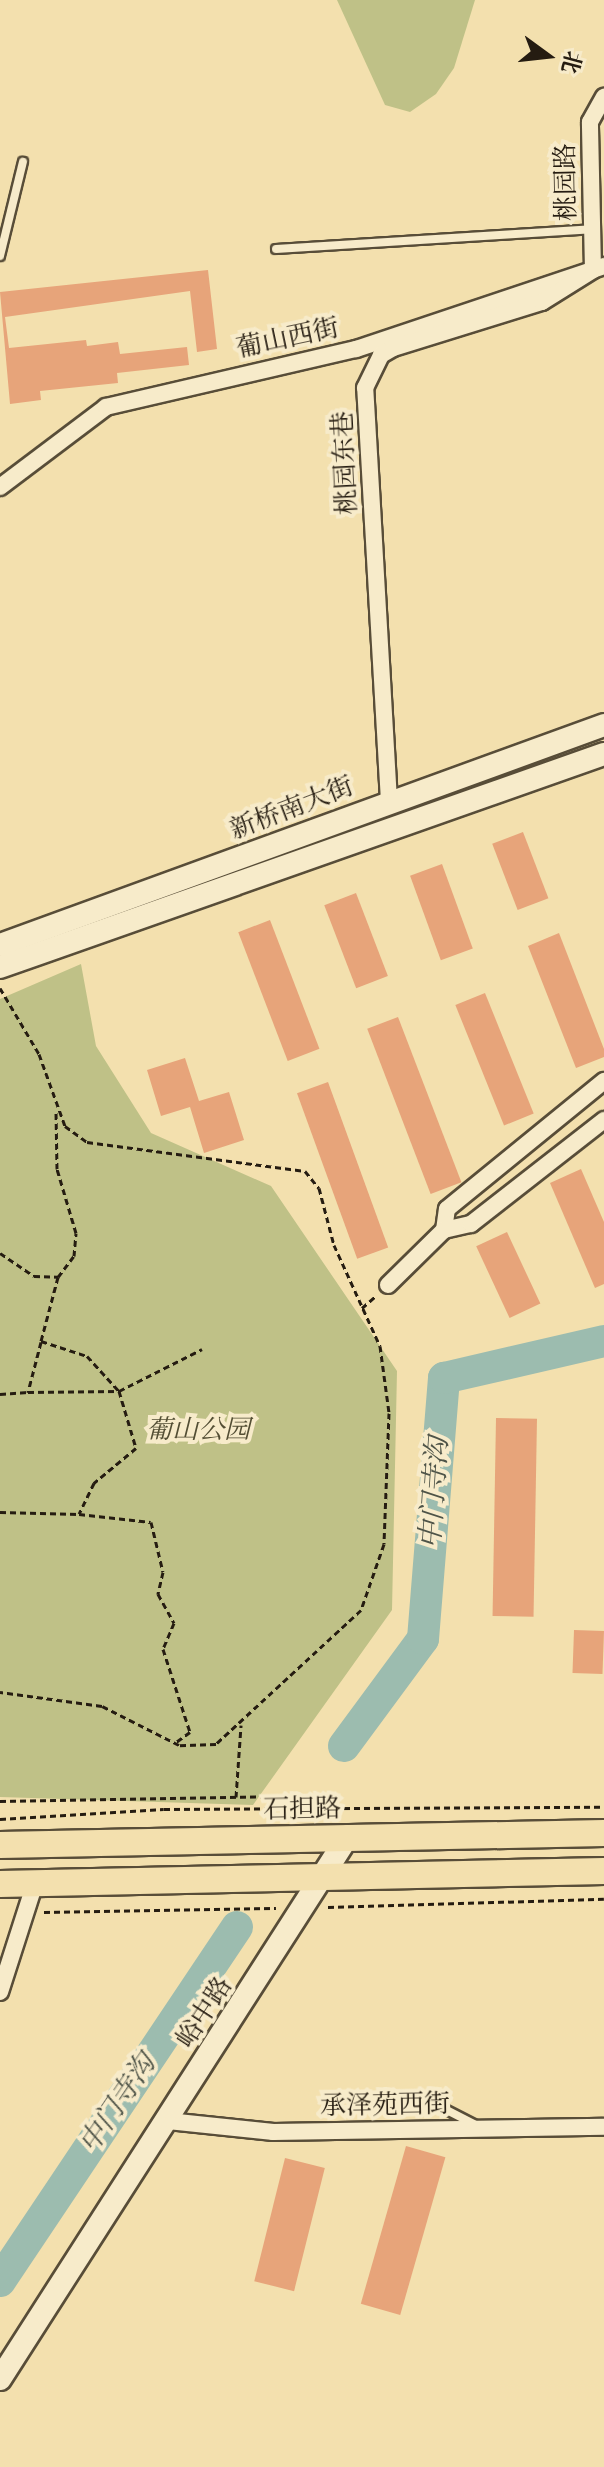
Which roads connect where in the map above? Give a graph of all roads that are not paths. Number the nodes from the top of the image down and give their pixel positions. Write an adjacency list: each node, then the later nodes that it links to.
1 (604, 97): 3 (street, 桃园路)
2 (23, 162): 5 (lane)
3 (591, 229): 4 (lane); 6 (street, 桃园路)
4 (276, 249)
5 (0, 256)
6 (598, 268): 7 (street, 葡山西街); 10 (street, 桃园东巷)
7 (0, 487)
8 (604, 725): 10 (main road, 新桥南大街)
9 (604, 754): 12 (main road, 新桥南大街)
10 (389, 801): 11 (main road, 新桥南大街)
11 (2, 939)
12 (0, 967)
13 (604, 1081): 15 (street)
14 (604, 1120): 15 (street)
15 (444, 1230): 16 (street)
16 (388, 1285)
17 (604, 1833): 18 (main road, 石担路)
18 (348, 1836): 19 (main road, 石担路); 21 (main road, 峪中路)
19 (0, 1845)
20 (604, 1871): 21 (main road)
21 (324, 1878): 23 (main road); 28 (main road, 峪中路)
22 (0, 1884): 23 (main road)
23 (34, 1886): 24 (street)
24 (19, 1943): 25 (street); 26 (street)
25 (0, 1946)
26 (0, 1992)
27 (431, 2102): 30 (lane)
28 (168, 2121): 30 (street, 承泽苑西街); 31 (main road, 峪中路)
29 (604, 2127): 30 (street, 承泽苑西街)
30 (484, 2129)
31 (0, 2379)

